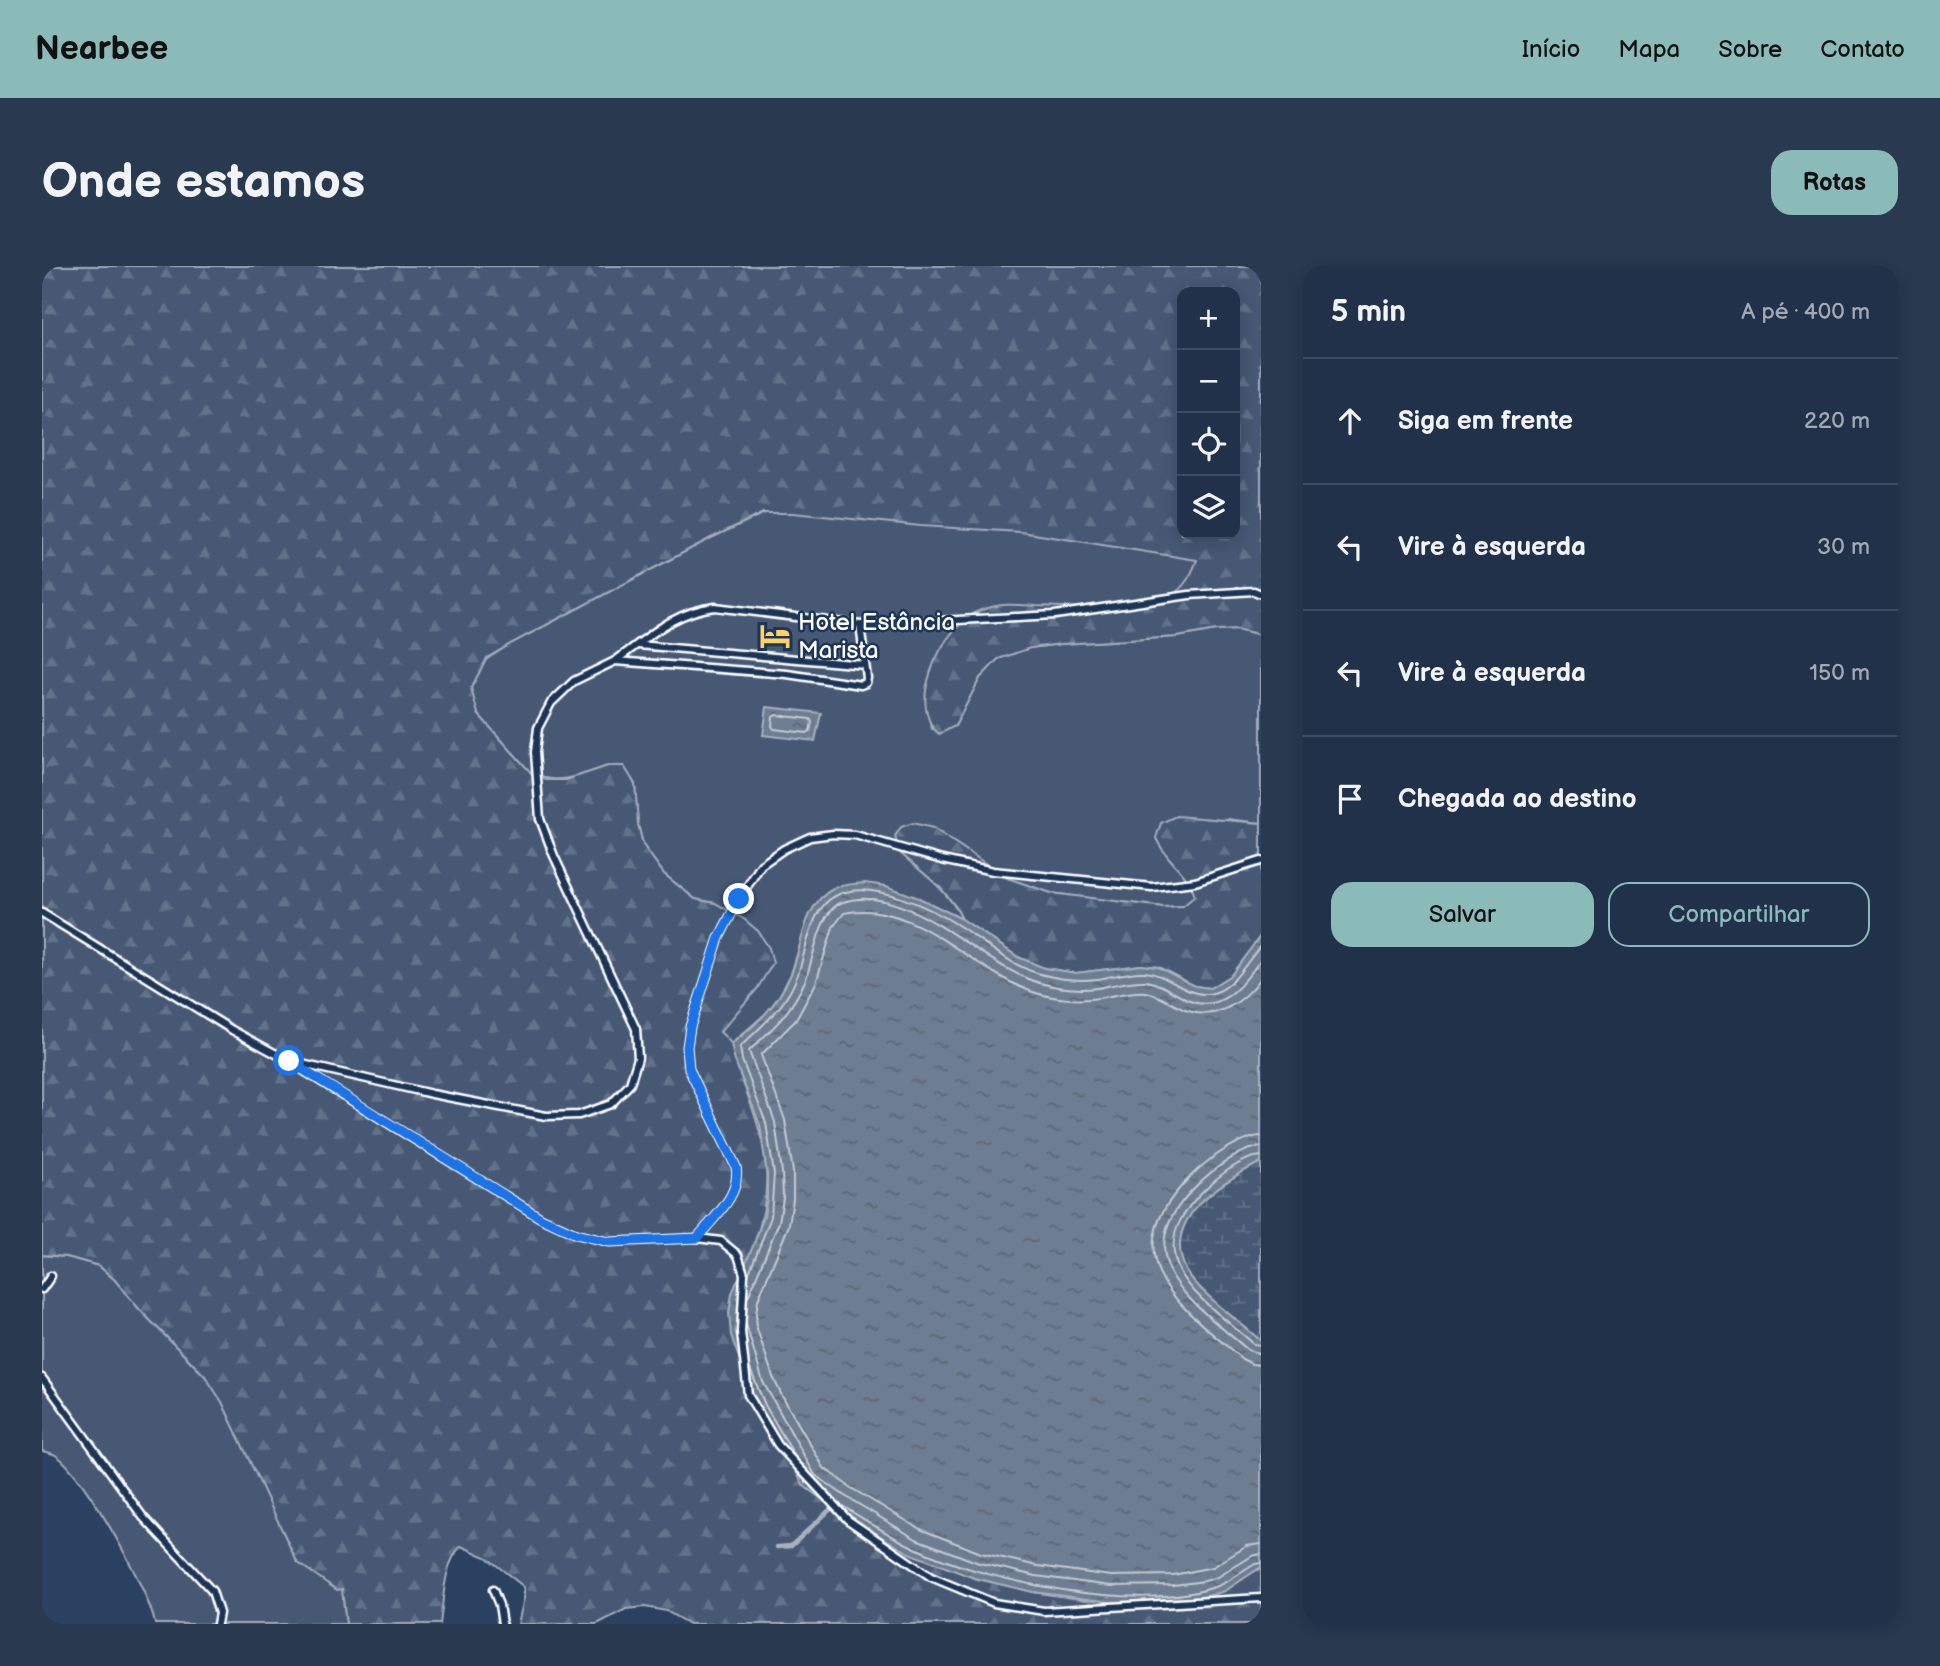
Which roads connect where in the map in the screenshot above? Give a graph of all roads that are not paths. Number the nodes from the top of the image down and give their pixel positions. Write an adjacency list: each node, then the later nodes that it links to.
1 (1261, 594): 2 (lane)
2 (860, 625): 3 (lane); 5 (lane)
3 (638, 645): 4 (lane); 5 (lane)
4 (615, 661): 5 (lane); 8 (lane)
5 (865, 665)
6 (1261, 861): 9 (lane)
7 (42, 913): 8 (lane)
8 (289, 1061): 9 (lane)
9 (697, 1238): 14 (lane)
10 (51, 1276): 11 (lane)
11 (42, 1289)
12 (42, 1378): 15 (lane)
13 (493, 1590): 16 (lane)
14 (1261, 1598)
15 (217, 1624)
16 (502, 1624)

